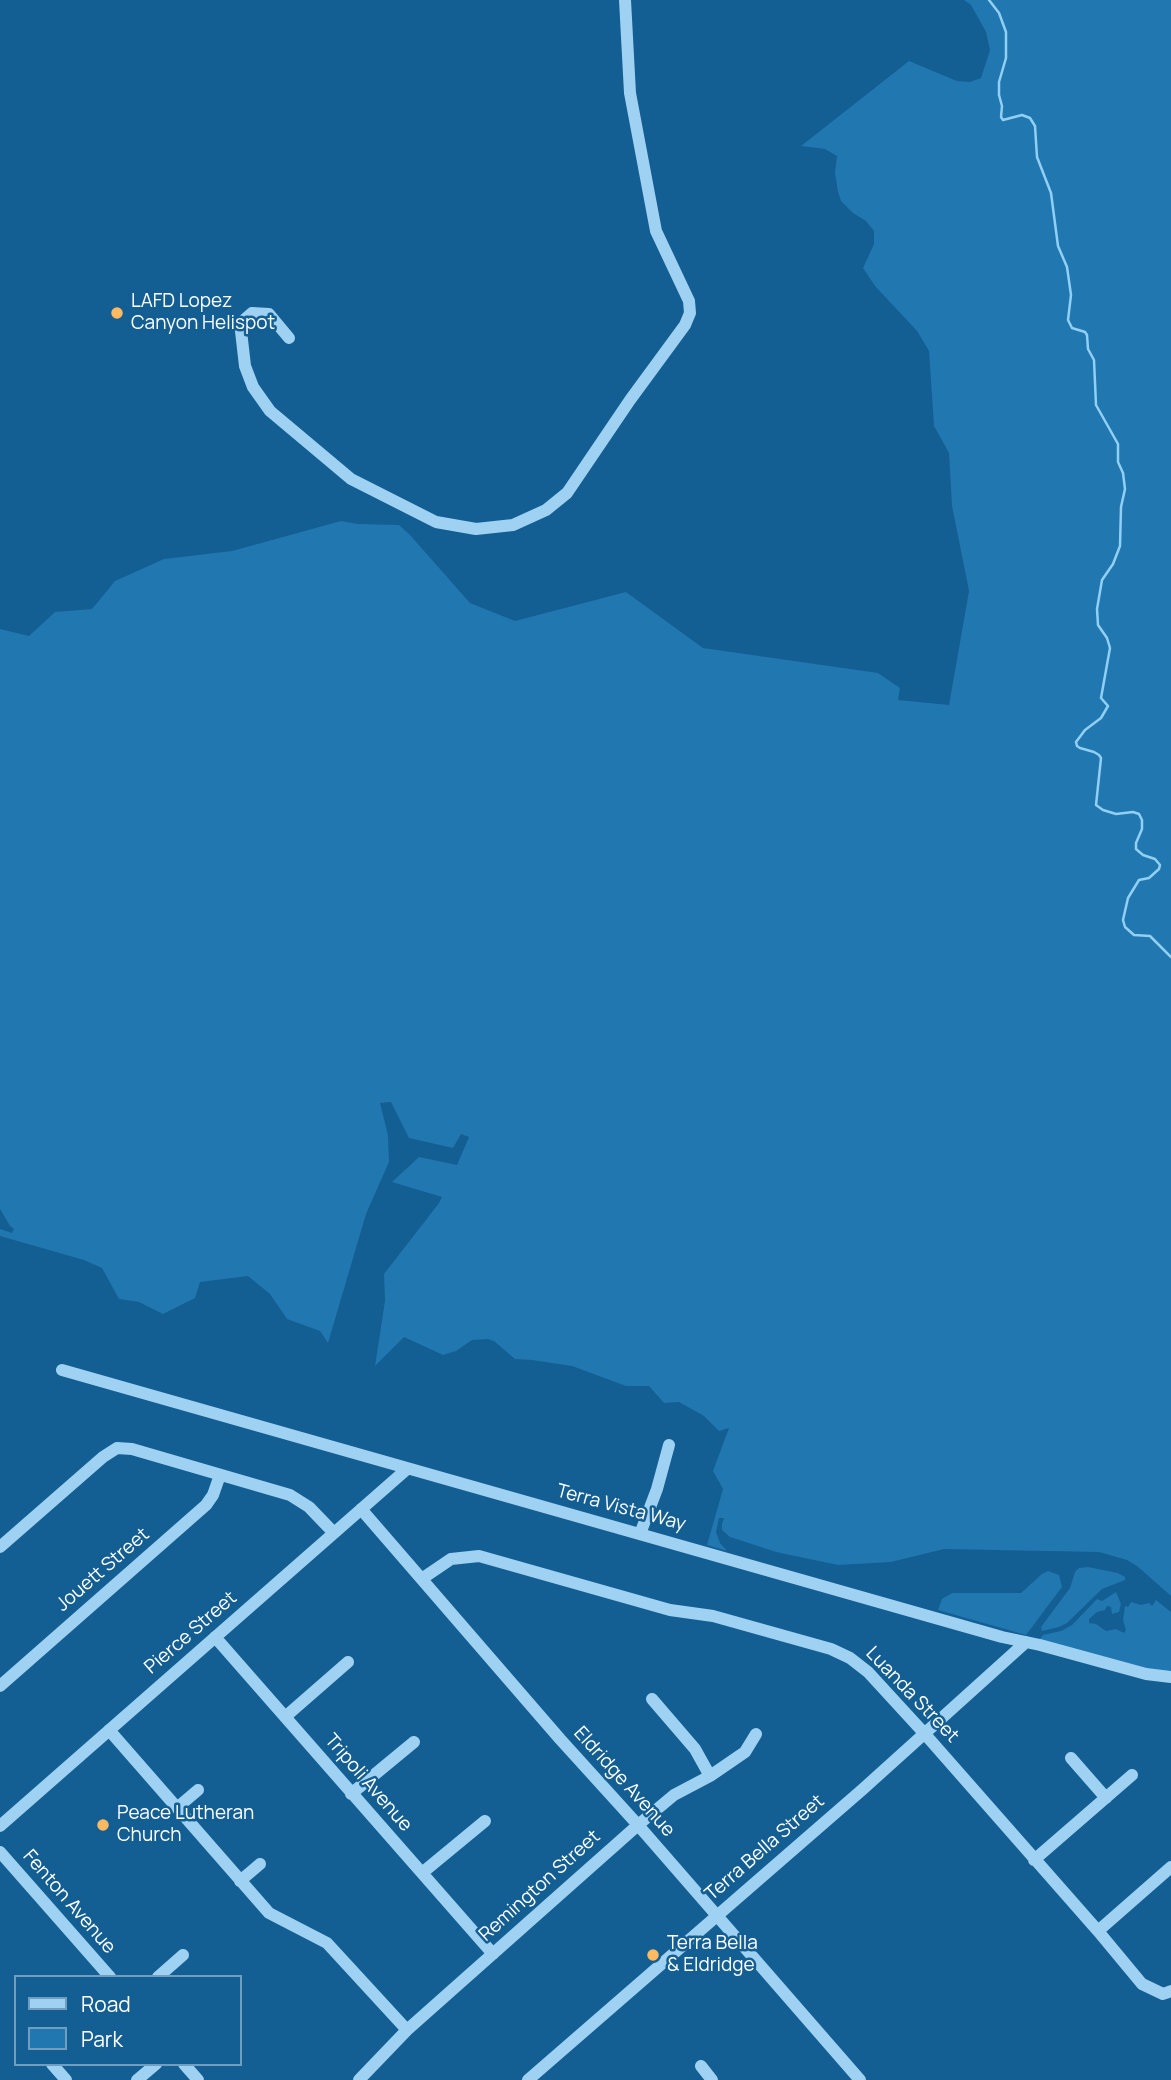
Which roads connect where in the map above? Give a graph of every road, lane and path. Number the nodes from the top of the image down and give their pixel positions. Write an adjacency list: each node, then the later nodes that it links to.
1 (625, 0): 2 (street)
2 (289, 338)
3 (62, 1370): 5 (street, Terra Vista Way)
4 (669, 1445): 9 (street)
5 (407, 1469): 7 (street, Pierce Street); 9 (street, Terra Vista Way)
6 (220, 1475): 8 (street); 10 (street); 16 (street, Jouett Street)
7 (362, 1509): 8 (street, Pierce Street); 11 (street, Eldridge Avenue)
8 (334, 1533): 12 (street, Pierce Street)
9 (640, 1534): 13 (street, Terra Vista Way)
10 (0, 1547)
11 (423, 1578): 20 (street, Luanda Street); 31 (street, Eldridge Avenue)
12 (215, 1637): 18 (street, Tripoli Avenue); 19 (street, Pierce Street)
13 (1026, 1642): 15 (street, Terra Vista Way); 20 (street, Terra Bella Street)
14 (348, 1662): 18 (street)
15 (1171, 1677)
16 (0, 1686)
17 (652, 1699): 25 (street)
18 (285, 1717): 27 (street, Tripoli Avenue)
19 (109, 1730): 29 (street); 32 (street, Pierce Street)
20 (924, 1733): 34 (street, Luanda Street); 39 (street, Terra Bella Street)
21 (756, 1734): 25 (street, Remington Street)
22 (414, 1742): 27 (street)
23 (1071, 1758): 28 (street)
24 (1132, 1775): 28 (street)
25 (710, 1776): 31 (street, Remington Street)
26 (198, 1790): 29 (street)
27 (351, 1794): 37 (street, Tripoli Avenue)
28 (1106, 1798): 34 (street)
29 (178, 1807): 38 (street)
30 (485, 1821): 37 (street)
31 (638, 1825): 39 (street, Eldridge Avenue); 41 (street, Remington Street)
32 (0, 1826)
33 (0, 1852): 43 (street, Fenton Avenue)
34 (1034, 1860): 40 (street, Luanda Street)
35 (260, 1864): 38 (street)
36 (1171, 1867): 40 (street)
37 (422, 1873): 41 (street, Tripoli Avenue)
38 (240, 1881): 46 (street)
39 (716, 1915): 51 (street, Eldridge Avenue); 56 (street, Terra Bella Street)
40 (1098, 1931): 45 (street, Luanda Street)
41 (492, 1954): 46 (street, Remington Street)
42 (183, 1955): 44 (street)
43 (108, 1975)
44 (160, 1975)
45 (1167, 1992)
46 (407, 2030): 55 (street, Remington Street)
47 (54, 2066): 52 (street)
48 (154, 2066): 53 (street)
49 (186, 2066): 54 (street)
50 (701, 2066): 57 (street)
51 (855, 2078)
52 (66, 2080)
53 (137, 2080)
54 (198, 2080)
55 (359, 2080)
56 (528, 2080)
57 (712, 2080)

